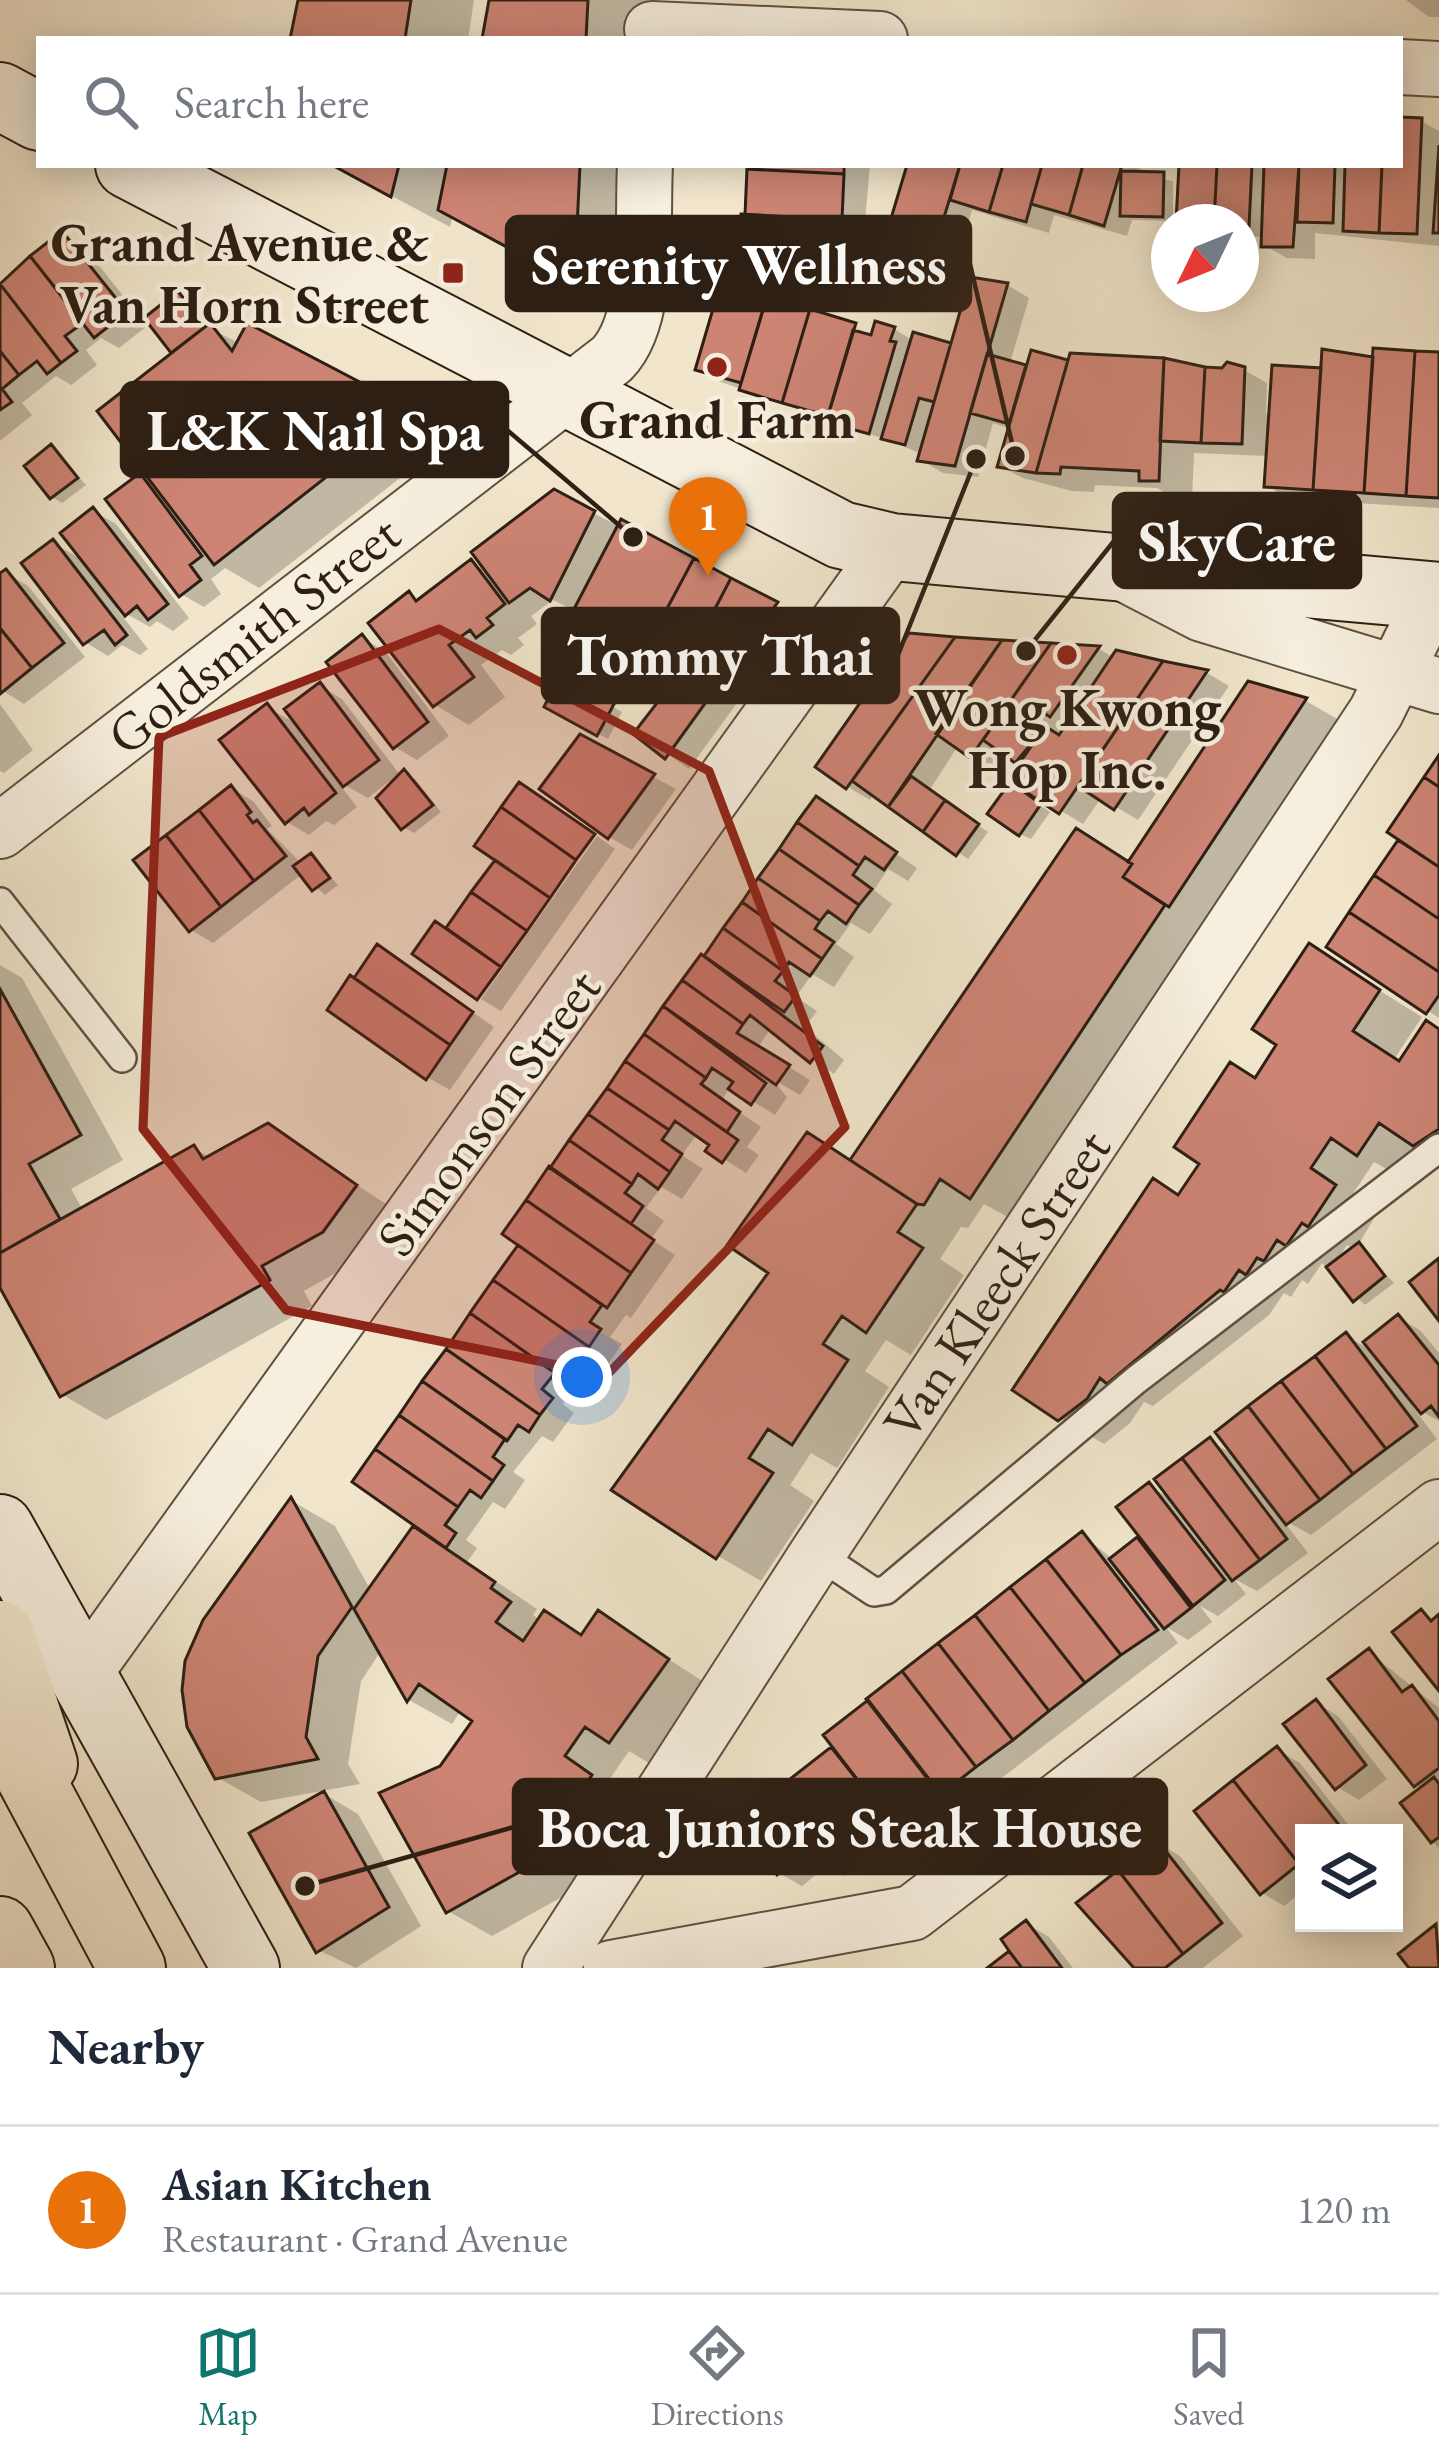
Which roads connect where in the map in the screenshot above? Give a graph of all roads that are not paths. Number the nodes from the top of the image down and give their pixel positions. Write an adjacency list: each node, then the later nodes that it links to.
1 (652, 23): 2 (street)
2 (837, 36)
3 (1403, 67): 4 (street)
4 (1439, 69)
5 (135, 168): 7 (main road)
6 (645, 168): 7 (street, Goldsmith Street)
7 (562, 393): 8 (main road); 12 (street, Goldsmith Street)
8 (892, 548): 9 (main road); 20 (street, Simonson Street)
9 (1111, 567): 10 (main road); 11 (street)
10 (1437, 596): 11 (street, Van Kleeck Street)
11 (1419, 681): 18 (street, Van Kleeck Street)
12 (0, 831)
13 (0, 902): 14 (lane)
14 (122, 1058)
15 (1439, 1148): 18 (lane)
16 (1439, 1507): 28 (street)
17 (0, 1528): 20 (main road)
18 (817, 1554): 27 (street, Van Kleeck Street)
19 (0, 1634): 22 (main road)
20 (83, 1675): 26 (main road)
21 (0, 1721): 22 (main road)
22 (68, 1843): 25 (main road)
23 (0, 1930): 24 (main road)
24 (21, 1968)
25 (132, 1968)
26 (245, 1968)
27 (550, 1968)
28 (610, 1968)

